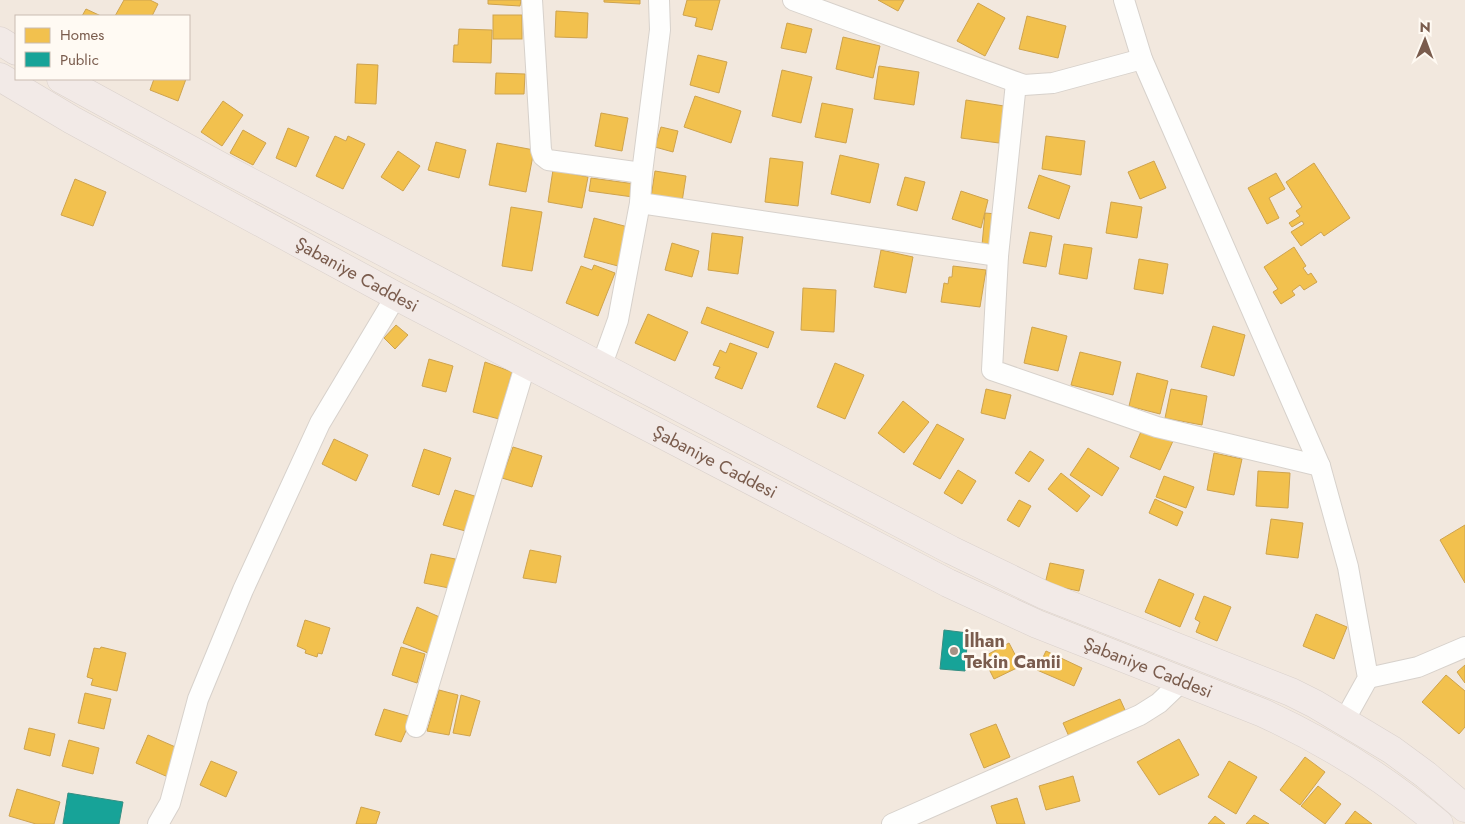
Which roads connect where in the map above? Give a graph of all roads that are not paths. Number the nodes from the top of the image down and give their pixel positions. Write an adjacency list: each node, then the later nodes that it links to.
1 (532, 0): 11 (street)
2 (659, 0): 11 (street)
3 (794, 0): 10 (street)
4 (1124, 0): 7 (street)
5 (0, 41): 6 (highway)
6 (15, 50)
7 (1142, 59): 10 (street); 19 (street)
8 (0, 77): 15 (highway, Şabaniye Caddesi)
9 (63, 80): 14 (highway)
10 (1016, 83): 13 (street)
11 (642, 173): 12 (street)
12 (640, 203): 13 (street); 18 (street)
13 (998, 256): 19 (street)
14 (450, 286): 16 (highway); 18 (highway)
15 (396, 296): 16 (highway, Şabaniye Caddesi); 26 (street)
16 (434, 316): 17 (highway, Şabaniye Caddesi)
17 (526, 363): 22 (highway, Şabaniye Caddesi); 24 (street)
18 (601, 367): 23 (highway)
19 (1320, 466): 21 (street)
20 (1465, 647): 21 (street)
21 (1368, 678): 23 (street)
22 (1182, 681): 27 (street); 28 (highway, Şabaniye Caddesi)
23 (1344, 721): 25 (highway)
24 (416, 727)
25 (1465, 808)
26 (158, 824)
27 (892, 824)
28 (1439, 824)

